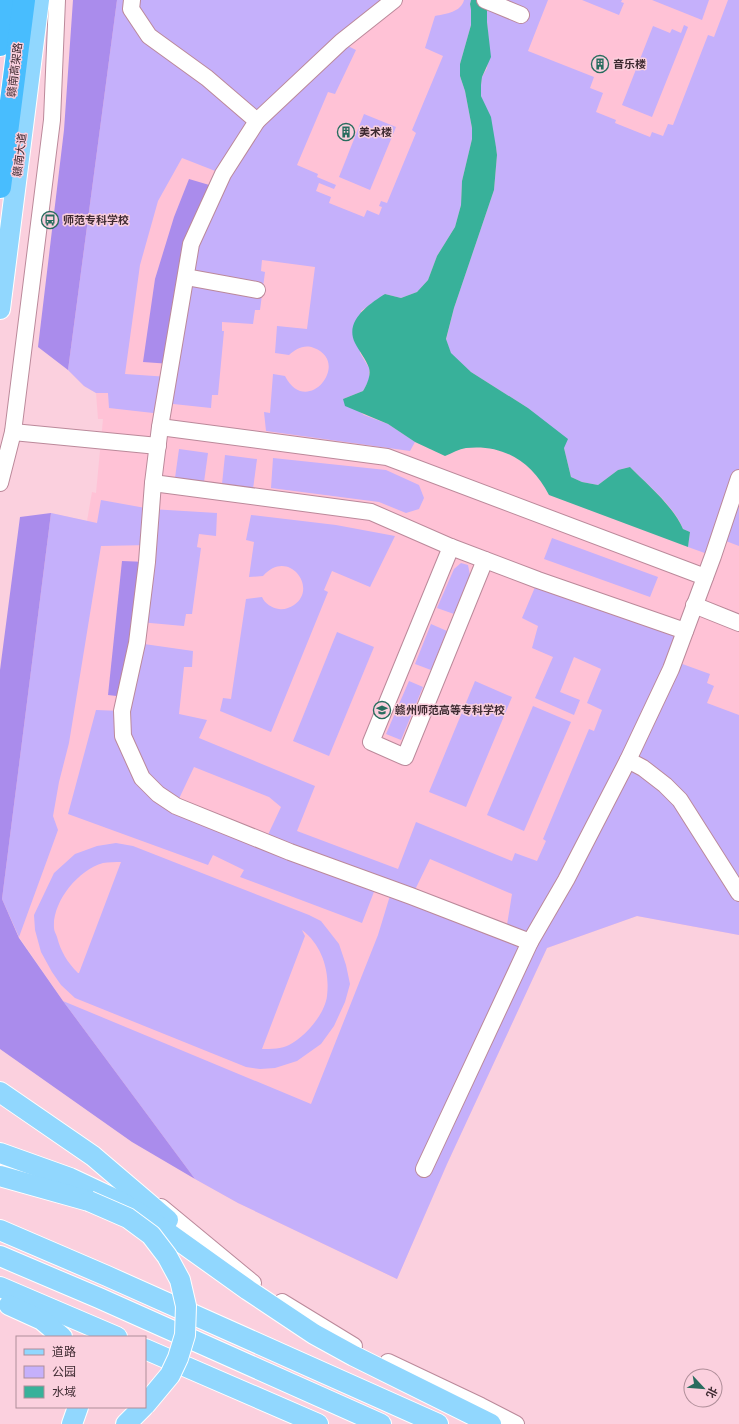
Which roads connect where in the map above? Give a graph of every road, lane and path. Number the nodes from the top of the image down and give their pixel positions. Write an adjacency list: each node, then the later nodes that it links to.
1 (6, 0): 9 (highway, 赣南高架路)
2 (24, 0): 11 (highway, 赣南高架路)
3 (39, 0): 14 (main road, 赣南大道)
4 (57, 0): 16 (street)
5 (132, 0): 10 (street)
6 (394, 0): 10 (street)
7 (490, 2): 8 (street)
8 (521, 15)
9 (0, 45)
10 (257, 120): 12 (street)
11 (0, 187)
12 (186, 277): 13 (street); 15 (street)
13 (257, 290)
14 (0, 309)
15 (160, 427): 17 (street); 23 (street)
16 (13, 432): 17 (street); 19 (street)
17 (158, 446): 20 (street)
18 (739, 478): 23 (street)
19 (0, 483)
20 (153, 483): 21 (street); 29 (street)
21 (451, 547): 22 (street); 22 (street)
22 (485, 560): 26 (street)
23 (705, 578): 24 (street)
24 (694, 606): 25 (street); 26 (street)
25 (739, 623)
26 (685, 630): 27 (street)
27 (628, 760): 28 (street); 29 (street)
28 (739, 893)
29 (530, 942): 33 (street)
30 (0, 1081): 52 (street)
31 (0, 1092): 37 (main road)
32 (0, 1154): 37 (main road)
33 (424, 1169)
34 (0, 1176): 43 (main road, bridge)
35 (0, 1230): 50 (main road)
36 (0, 1256): 49 (main road)
37 (214, 1265): 51 (main road)
38 (0, 1287): 41 (main road)
39 (0, 1302): 40 (main road)
40 (61, 1336)
41 (115, 1336)
42 (146, 1349): 48 (main road)
43 (146, 1404)
44 (78, 1408): 46 (main road)
45 (142, 1408): 47 (main road)
46 (72, 1424)
47 (126, 1424)
48 (318, 1424)
49 (381, 1424)
50 (438, 1424)
51 (491, 1424)
52 (516, 1424)

